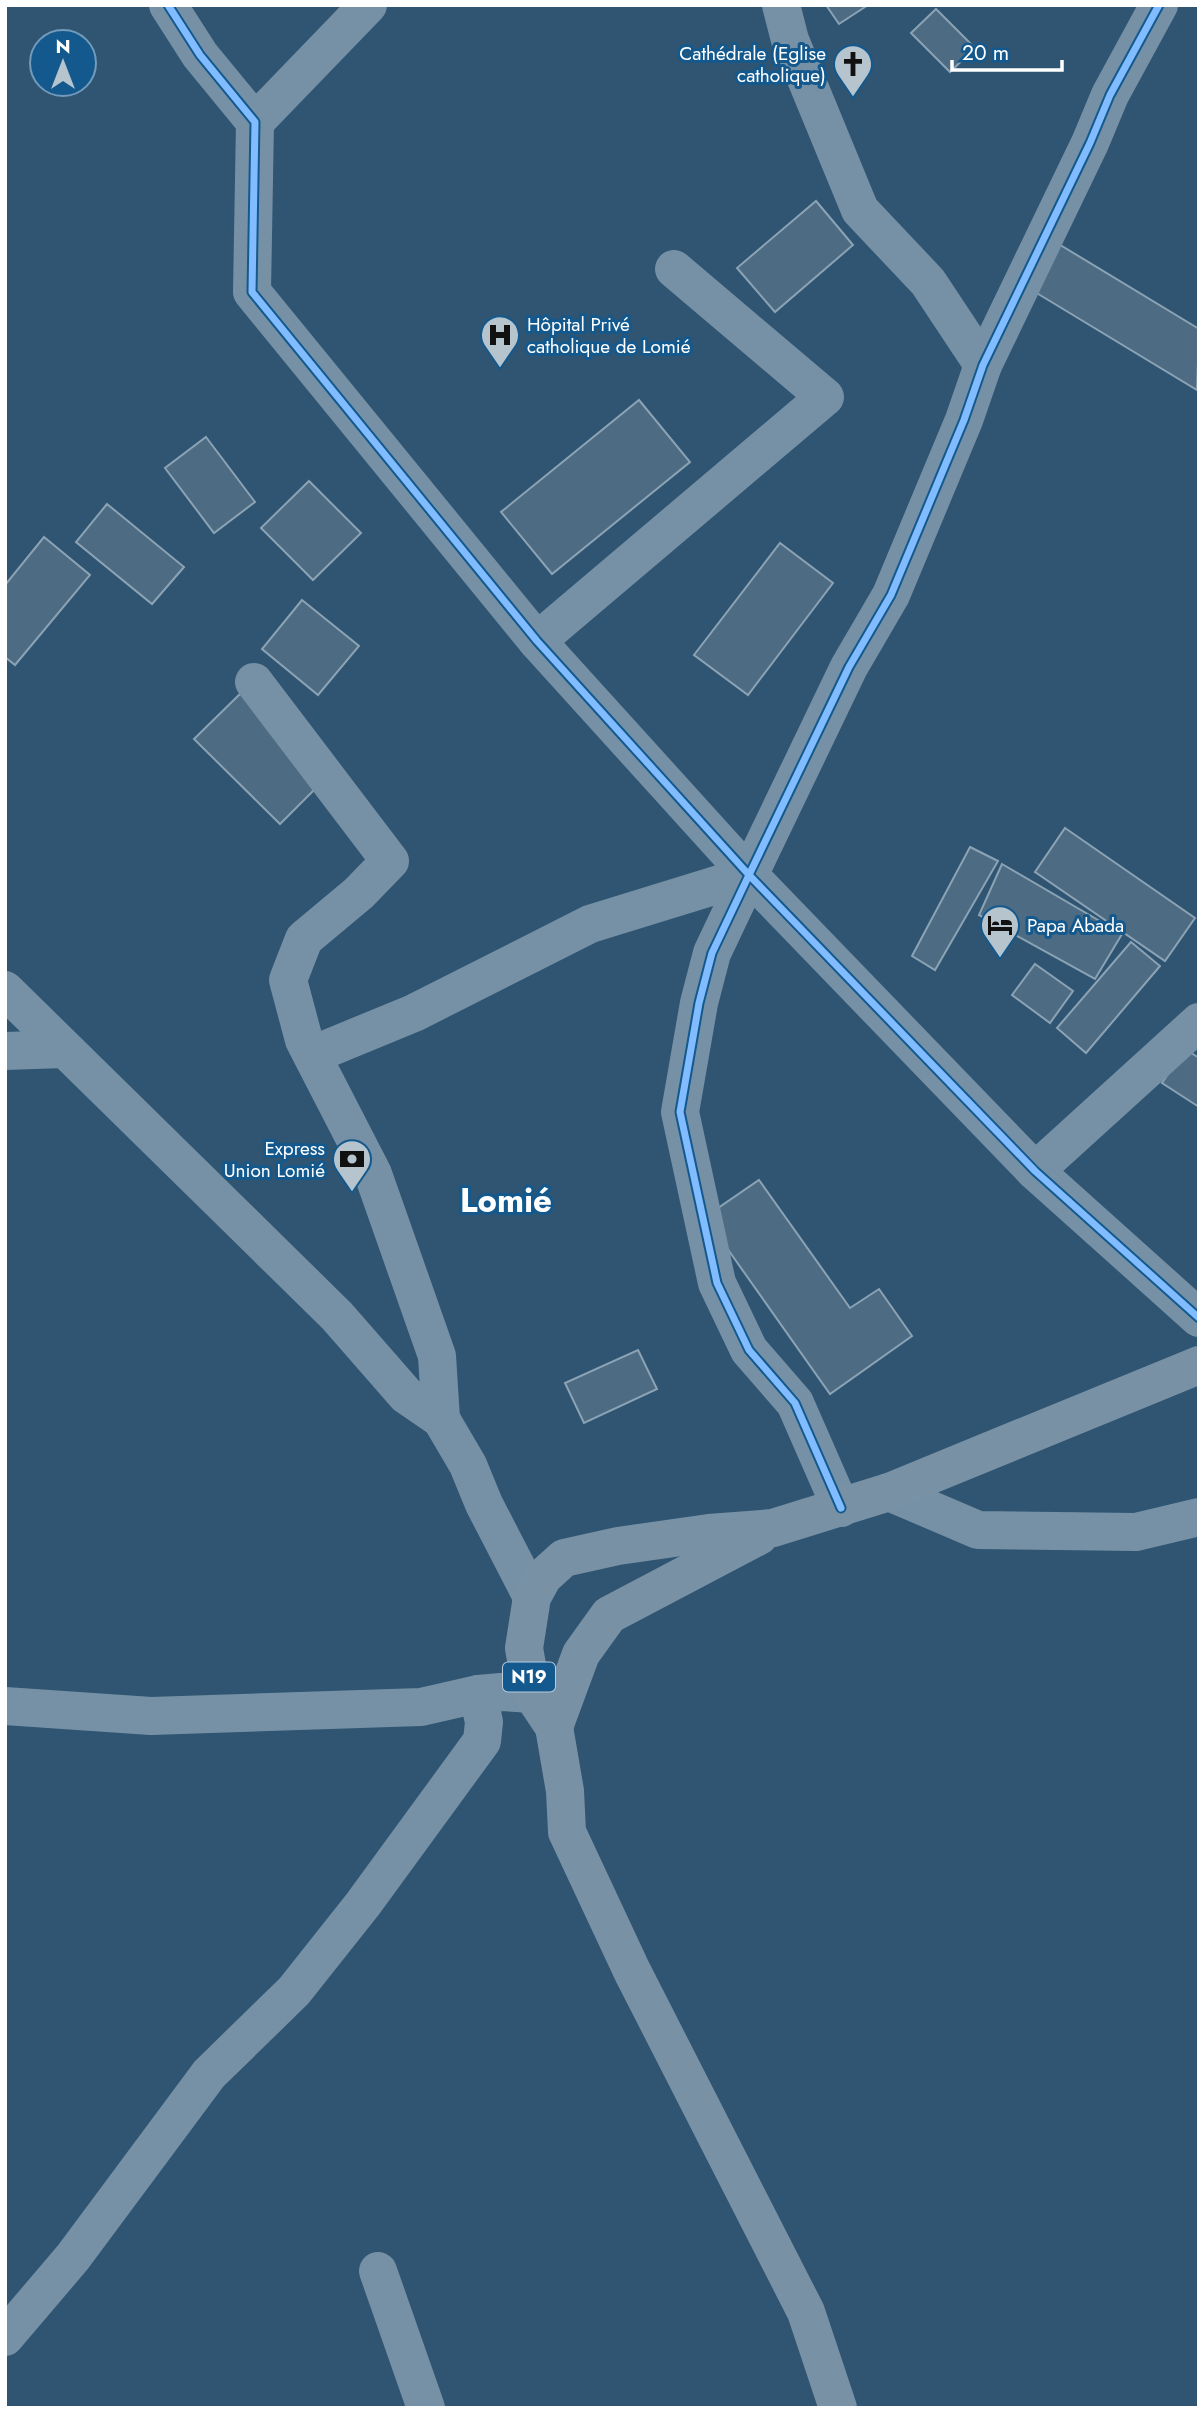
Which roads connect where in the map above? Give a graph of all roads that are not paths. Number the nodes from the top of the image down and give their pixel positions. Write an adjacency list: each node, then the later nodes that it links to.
1 (168, 5): 5 (street)
2 (368, 5): 5 (street)
3 (781, 5): 7 (street)
4 (1159, 5): 7 (street)
5 (255, 122): 8 (street)
6 (674, 269): 8 (street)
7 (983, 365): 10 (street)
8 (537, 642): 10 (street)
9 (254, 682): 15 (street)
10 (749, 875): 15 (street); 16 (street); 21 (street)
11 (5, 990): 13 (street)
12 (1199, 1022): 16 (street)
13 (64, 1049): 14 (street); 19 (street)
14 (5, 1051)
15 (312, 1055): 19 (street)
16 (1035, 1171): 17 (street)
17 (1199, 1318)
18 (1199, 1365): 20 (highway, N19)
19 (441, 1419): 24 (street)
20 (889, 1492): 21 (highway, N19); 22 (street)
21 (841, 1508): 23 (highway, N19)
22 (1199, 1517)
23 (773, 1528): 24 (highway, N19); 28 (highway)
24 (532, 1597): 26 (highway, N19)
25 (478, 1694): 26 (street); 27 (street); 30 (street)
26 (532, 1694): 28 (highway, N19)
27 (5, 1706)
28 (554, 1727): 32 (highway, N19)
29 (378, 2271): 31 (street)
30 (5, 2337)
31 (426, 2408)
32 (838, 2408)

